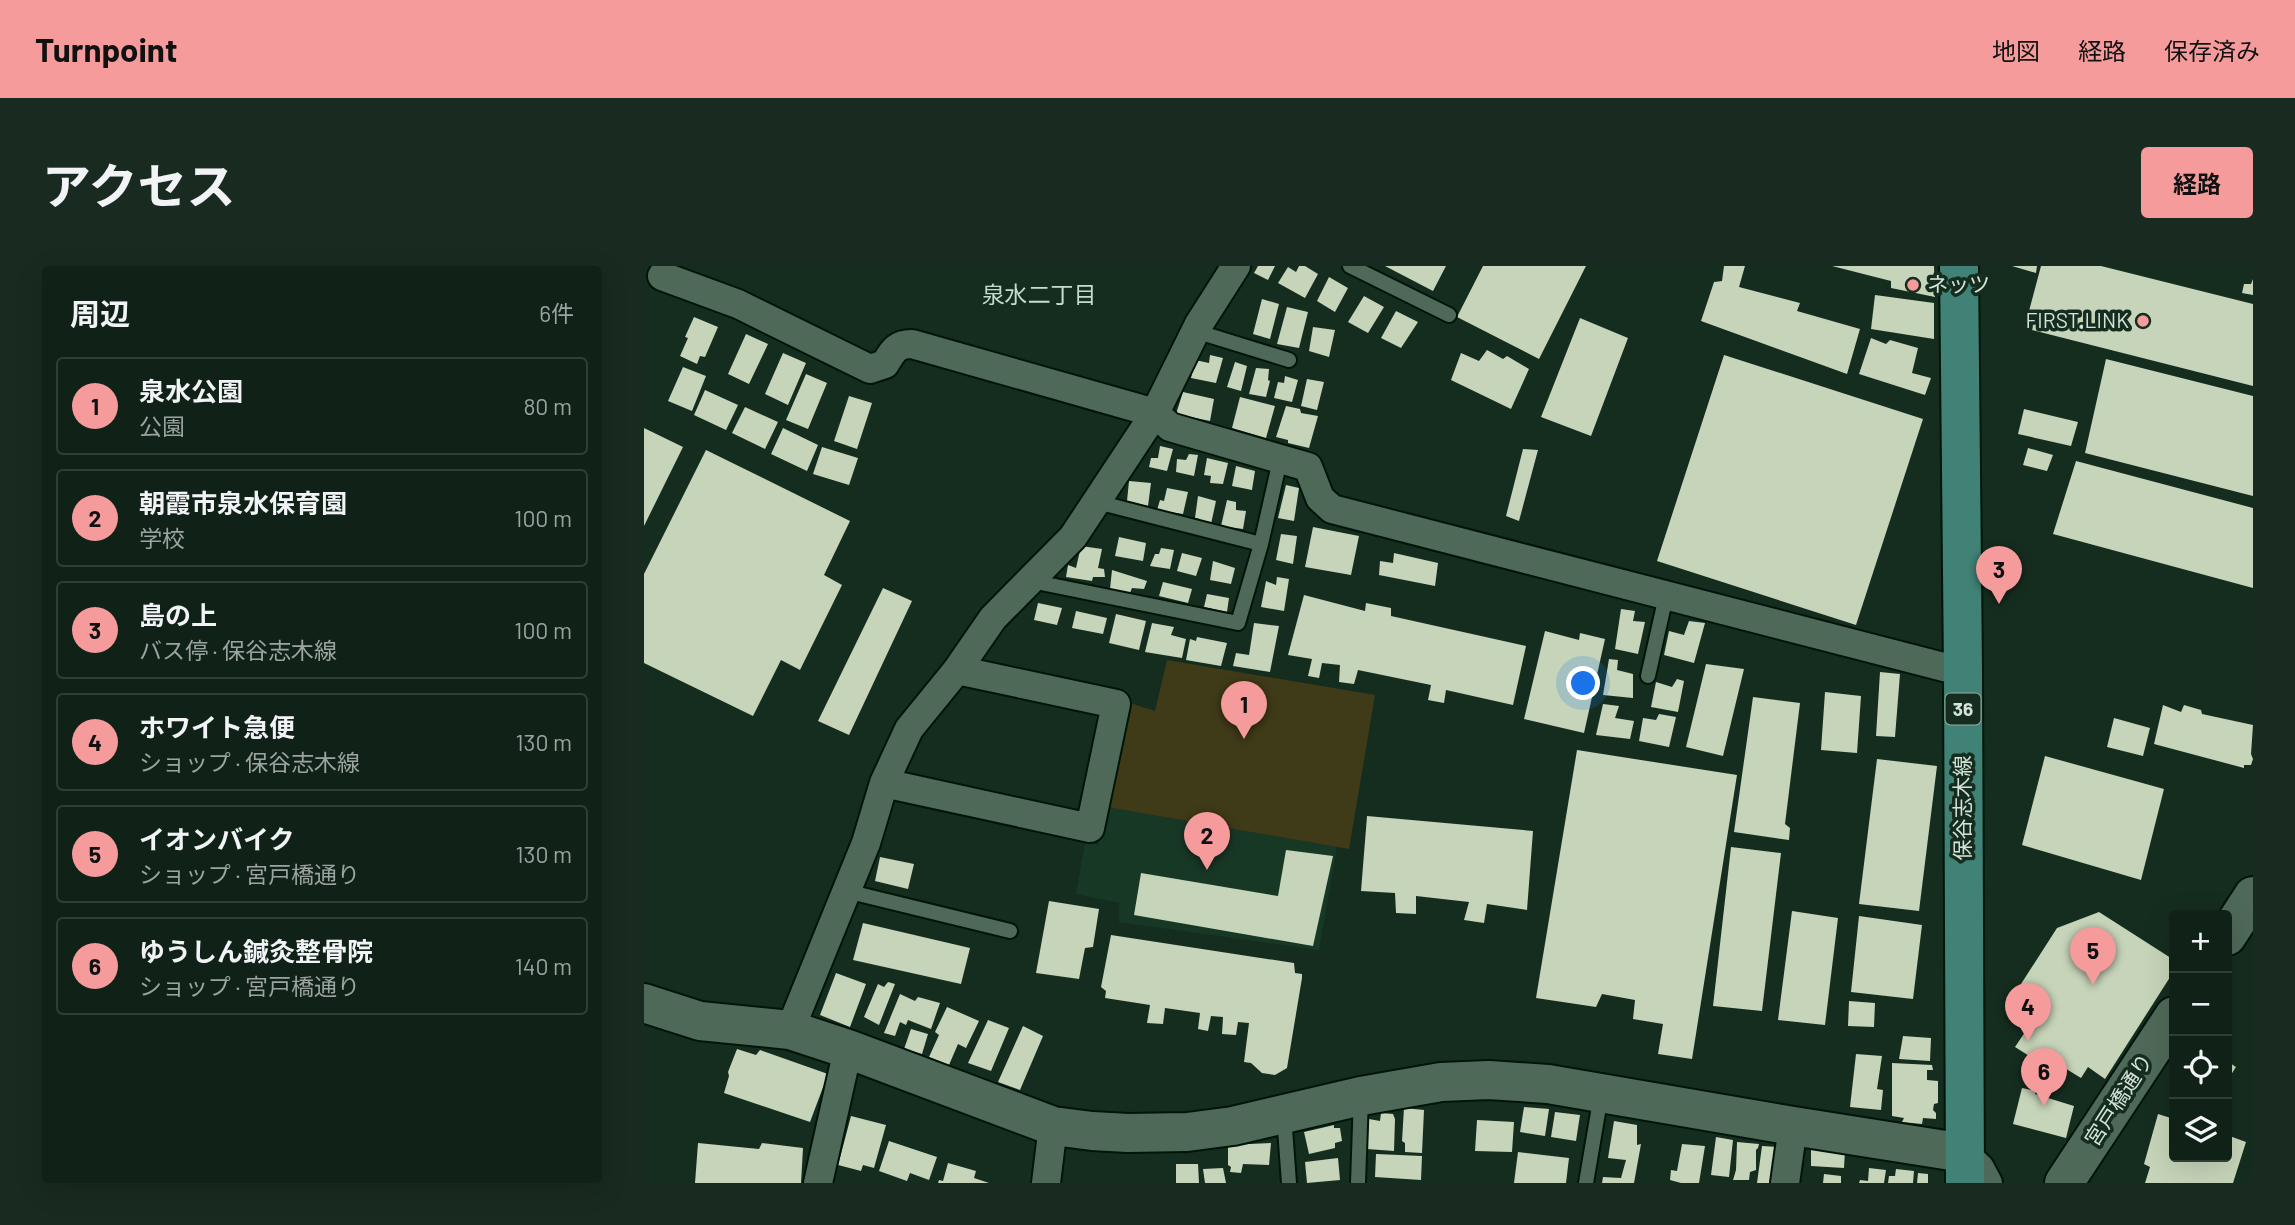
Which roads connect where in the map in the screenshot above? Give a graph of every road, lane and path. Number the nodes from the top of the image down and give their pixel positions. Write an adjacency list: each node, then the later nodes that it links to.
1 (1236, 266): 6 (street)
2 (1350, 266): 5 (lane)
3 (1959, 266): 15 (main road, 保谷志木線 / 36)
4 (662, 276): 8 (street)
5 (1449, 315)
6 (1195, 331): 7 (lane); 8 (street)
7 (1289, 360)
8 (1155, 413): 9 (street); 10 (street)
9 (1280, 460): 11 (lane); 13 (street)
10 (1097, 502): 11 (lane); 12 (street)
11 (1261, 544): 12 (lane)
12 (1031, 581): 14 (street)
13 (1666, 596): 15 (street); 16 (lane)
14 (957, 670): 17 (street); 17 (street)
15 (1963, 672): 31 (main road, 保谷志木線 / 36)
16 (1648, 676)
17 (884, 783): 18 (street)
18 (846, 891): 21 (lane); 24 (street)
19 (2253, 897): 20 (street)
20 (2232, 928)
21 (1010, 931)
22 (644, 1004): 24 (street)
23 (2169, 1024): 39 (street, 宮戸橋通り)
24 (790, 1030): 25 (street)
25 (848, 1049): 29 (street); 32 (street)
26 (1601, 1093): 27 (street); 30 (street); 36 (lane)
27 (1361, 1096): 28 (street); 35 (lane)
28 (1284, 1115): 29 (street); 34 (lane)
29 (1054, 1126): 33 (street)
30 (1793, 1126): 31 (street); 37 (street)
31 (1965, 1168): 38 (street)
32 (818, 1183)
33 (1046, 1183)
34 (1289, 1183)
35 (1358, 1183)
36 (1586, 1183)
37 (1785, 1183)
38 (1988, 1183)
39 (2064, 1183)

